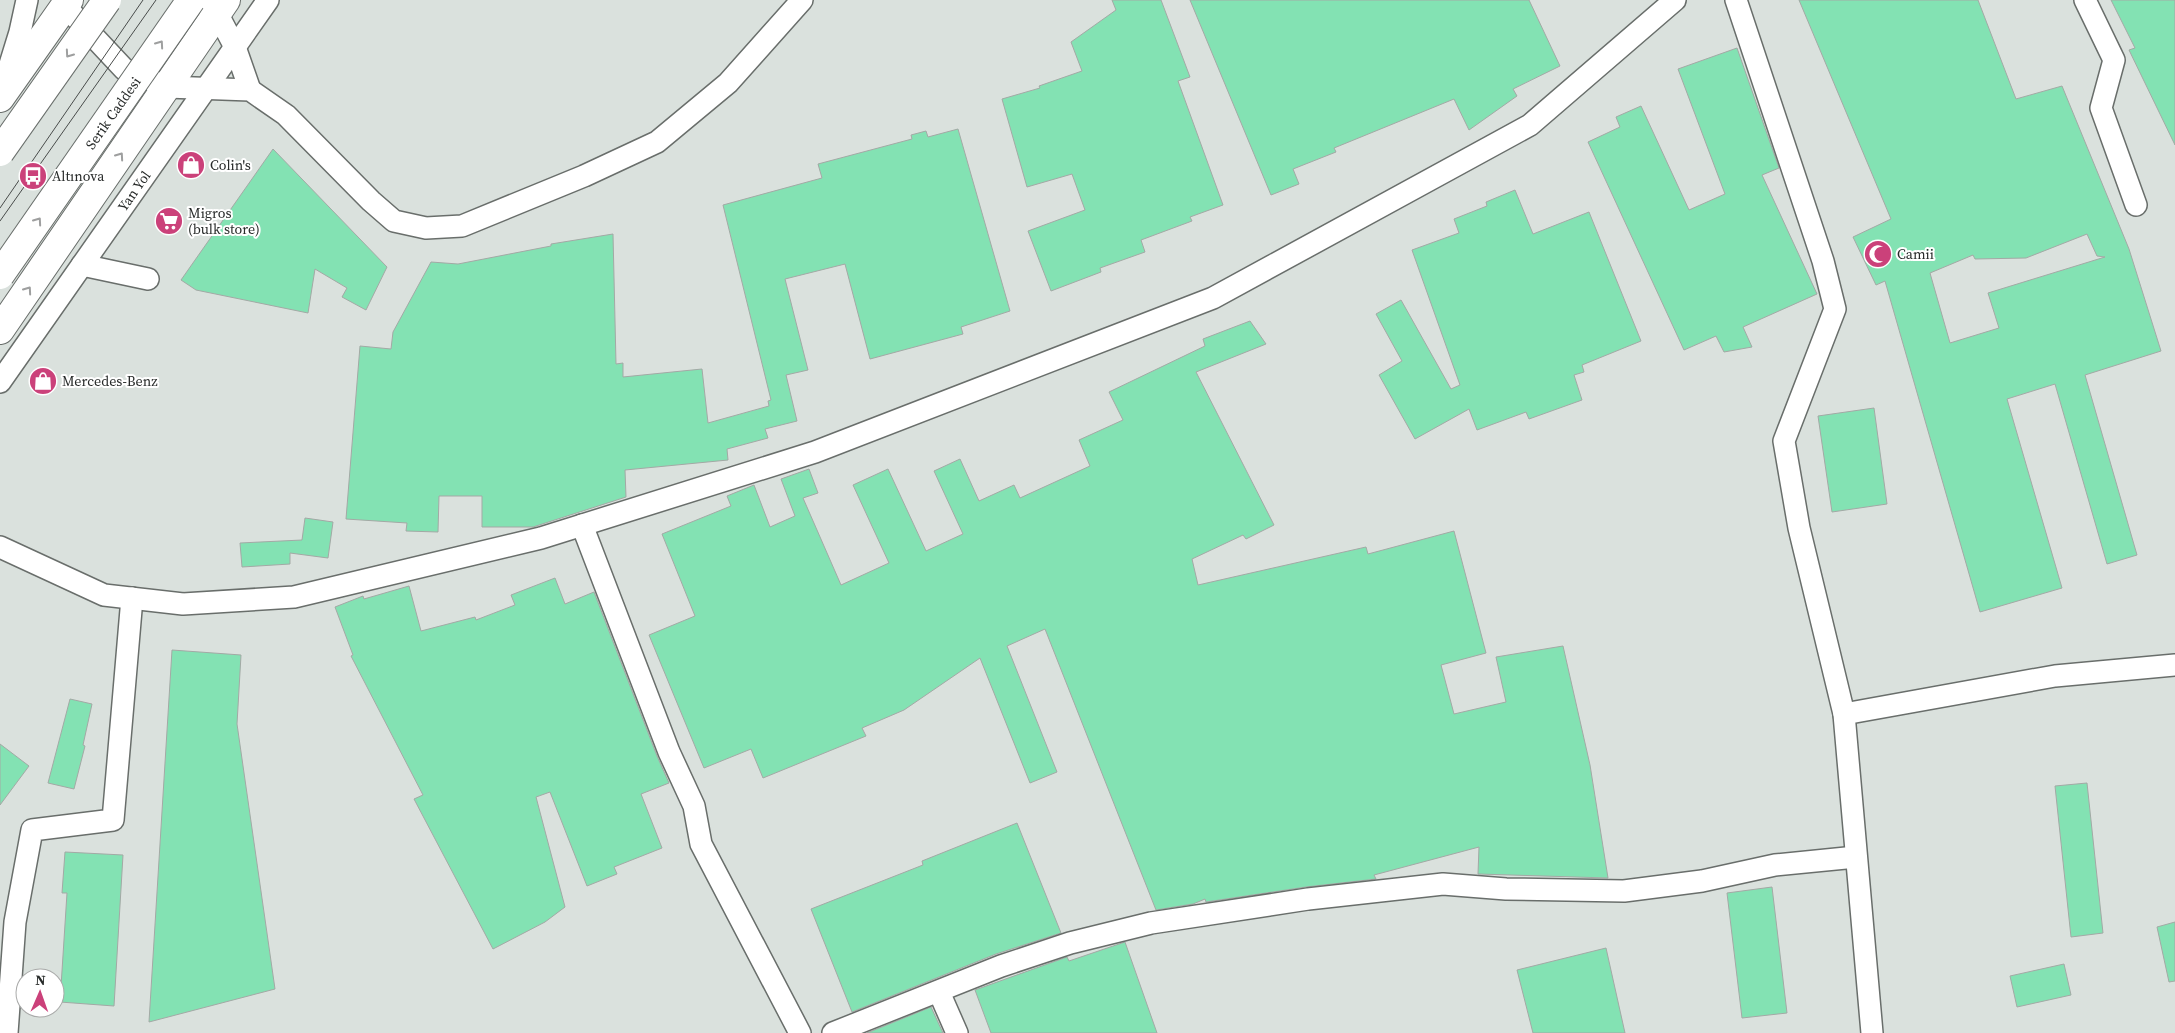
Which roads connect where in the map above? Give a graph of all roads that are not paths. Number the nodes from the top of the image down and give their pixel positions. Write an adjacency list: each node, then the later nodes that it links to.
1 (27, 0): 15 (street)
2 (107, 0): 16 (highway, one-way to 16, bridge)
3 (191, 0): 19 (highway, Serik Caddesi, one-way to 3, bridge)
4 (268, 0): 11 (street, Yan Yol)
5 (802, 0): 14 (street)
6 (1675, 0): 23 (street)
7 (1736, 0): 27 (street)
8 (2085, 0): 17 (street)
9 (66, 2): 12 (street); 15 (highway)
10 (215, 4): 11 (street); 12 (highway)
11 (235, 47): 13 (street, Yan Yol); 14 (street)
12 (167, 88): 13 (street); 21 (highway, one-way to 12)
13 (206, 90): 14 (street); 18 (street, Yan Yol)
14 (250, 90)
15 (0, 98)
16 (0, 152)
17 (2136, 206)
18 (82, 265): 20 (street); 22 (street, Yan Yol)
19 (0, 275)
20 (148, 279)
21 (0, 330)
22 (0, 382)
23 (582, 525): 25 (street); 31 (street)
24 (0, 547): 25 (street)
25 (132, 598): 30 (street)
26 (2175, 665): 27 (street)
27 (1844, 714): 28 (street)
28 (1856, 857): 29 (street); 34 (street)
29 (939, 992): 32 (street); 33 (street)
30 (7, 1033)
31 (800, 1033)
32 (833, 1033)
33 (957, 1033)
34 (1872, 1033)

